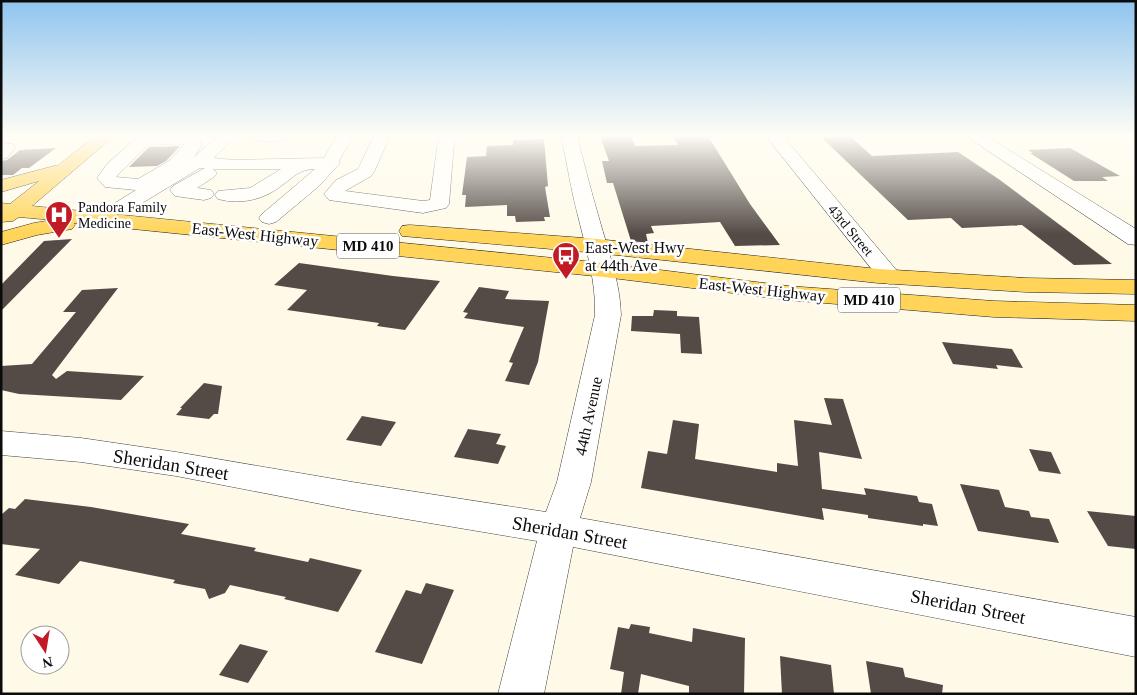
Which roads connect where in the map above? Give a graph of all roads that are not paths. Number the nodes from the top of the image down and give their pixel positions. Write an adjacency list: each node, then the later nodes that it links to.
1 (59, 168): 19 (main road)
2 (65, 168): 20 (main road)
3 (113, 168): 16 (street)
4 (116, 168): 16 (street)
5 (165, 168): 18 (street)
6 (177, 168): 18 (street)
7 (214, 168): 8 (street)
8 (293, 168)
9 (326, 168): 22 (street)
10 (327, 168): 17 (street)
11 (367, 168): 17 (street)
12 (443, 168): 17 (street)
13 (578, 168): 25 (street, 44th Avenue)
14 (801, 168): 26 (street, 43rd Street)
15 (1025, 168): 24 (street)
16 (107, 174): 18 (street)
17 (353, 177)
18 (153, 182): 21 (street)
19 (1, 186)
20 (9, 206): 21 (main road, East-West Highway / MD 410)
21 (127, 215): 22 (main road, East-West Highway / MD 410); 23 (main road); 25 (main road, East-West Highway / MD 410)
22 (269, 218): 25 (main road, East-West Highway / MD 410)
23 (1, 239)
24 (1136, 239)
25 (601, 258): 26 (main road, East-West Highway / MD 410); 28 (main road, East-West Highway / MD 410); 30 (street, 44th Avenue)
26 (890, 277): 27 (main road, East-West Highway / MD 410)
27 (1136, 288)
28 (1136, 313)
29 (1, 443): 30 (street, Sheridan Street)
30 (558, 529): 31 (street, Sheridan Street); 32 (street, 44th Avenue)
31 (1136, 637)
32 (521, 694)

